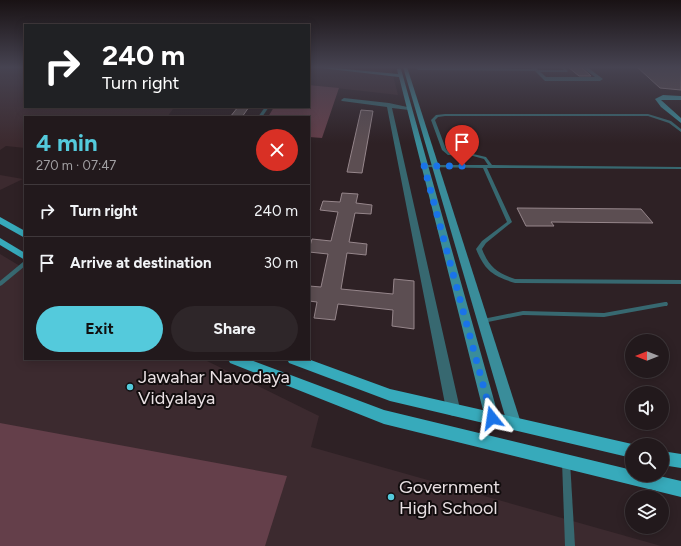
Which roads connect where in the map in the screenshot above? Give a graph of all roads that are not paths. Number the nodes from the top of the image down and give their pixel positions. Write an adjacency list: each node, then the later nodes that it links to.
1 (406, 92): 7 (street)
2 (409, 92): 12 (street)
3 (681, 98): 9 (street)
4 (344, 100): 6 (street)
5 (681, 101): 8 (street)
6 (389, 106): 7 (street); 26 (street)
7 (409, 108): 11 (street)
8 (681, 112)
9 (681, 121)
10 (681, 131): 13 (lane)
11 (424, 166): 12 (lane); 27 (street)
12 (436, 166): 13 (lane); 23 (street)
13 (487, 166): 14 (lane); 20 (lane)
14 (681, 168)
15 (0, 220): 16 (main road)
16 (24, 234)
17 (0, 241): 18 (main road)
18 (24, 256)
19 (24, 264): 21 (lane)
20 (681, 282)
21 (0, 284)
22 (665, 304): 23 (lane)
23 (483, 321): 28 (street)
24 (237, 360): 31 (main road)
25 (296, 360): 26 (main road)
26 (453, 410): 27 (main road)
27 (492, 418): 28 (main road)
28 (514, 423): 29 (main road)
29 (625, 449)
30 (669, 459): 32 (main road)
31 (566, 461): 33 (main road); 34 (lane)
32 (681, 461)
33 (681, 489)
34 (570, 546)

